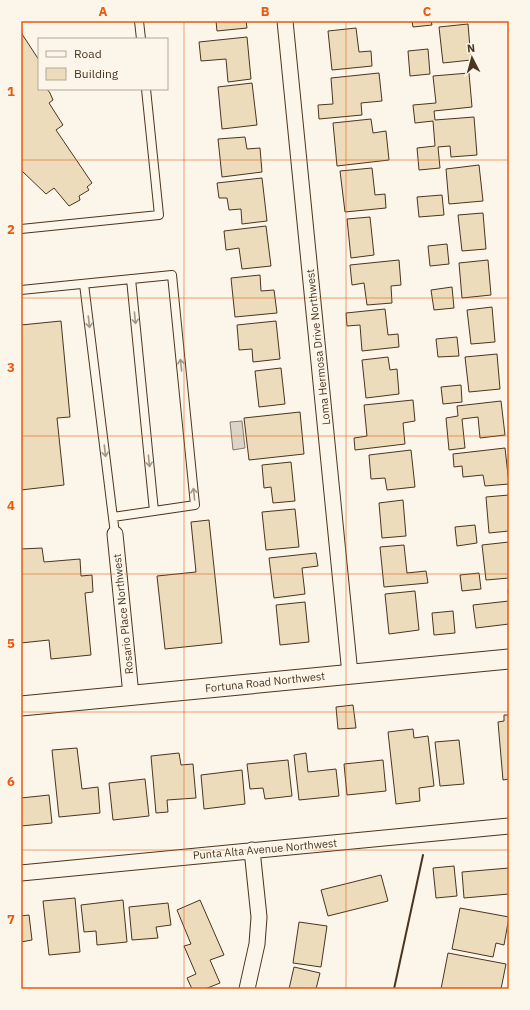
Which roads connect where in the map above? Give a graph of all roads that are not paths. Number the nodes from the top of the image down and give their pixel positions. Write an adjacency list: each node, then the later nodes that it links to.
1 (139, 21): 3 (lane)
2 (285, 21): 13 (street, Loma Hermosa Drive Northwest)
3 (141, 38)
4 (146, 90): 5 (lane)
5 (21, 229)
6 (131, 279): 7 (lane); 9 (lane, one-way to 9); 9 (lane, one-way to 6)
7 (84, 284): 8 (lane); 10 (lane, one-way to 10)
8 (21, 290)
9 (154, 511): 10 (lane)
10 (113, 517): 11 (lane)
11 (115, 534): 14 (street, Rosario Place Northwest)
12 (509, 659): 13 (street, Fortuna Road Northwest)
13 (350, 674): 14 (street, Fortuna Road Northwest)
14 (131, 695): 15 (street, Fortuna Road Northwest)
15 (21, 706)
16 (509, 826): 17 (street, Punta Alta Avenue Northwest)
17 (252, 850): 18 (street, Punta Alta Avenue Northwest); 19 (street)
18 (21, 873)
19 (247, 989)

